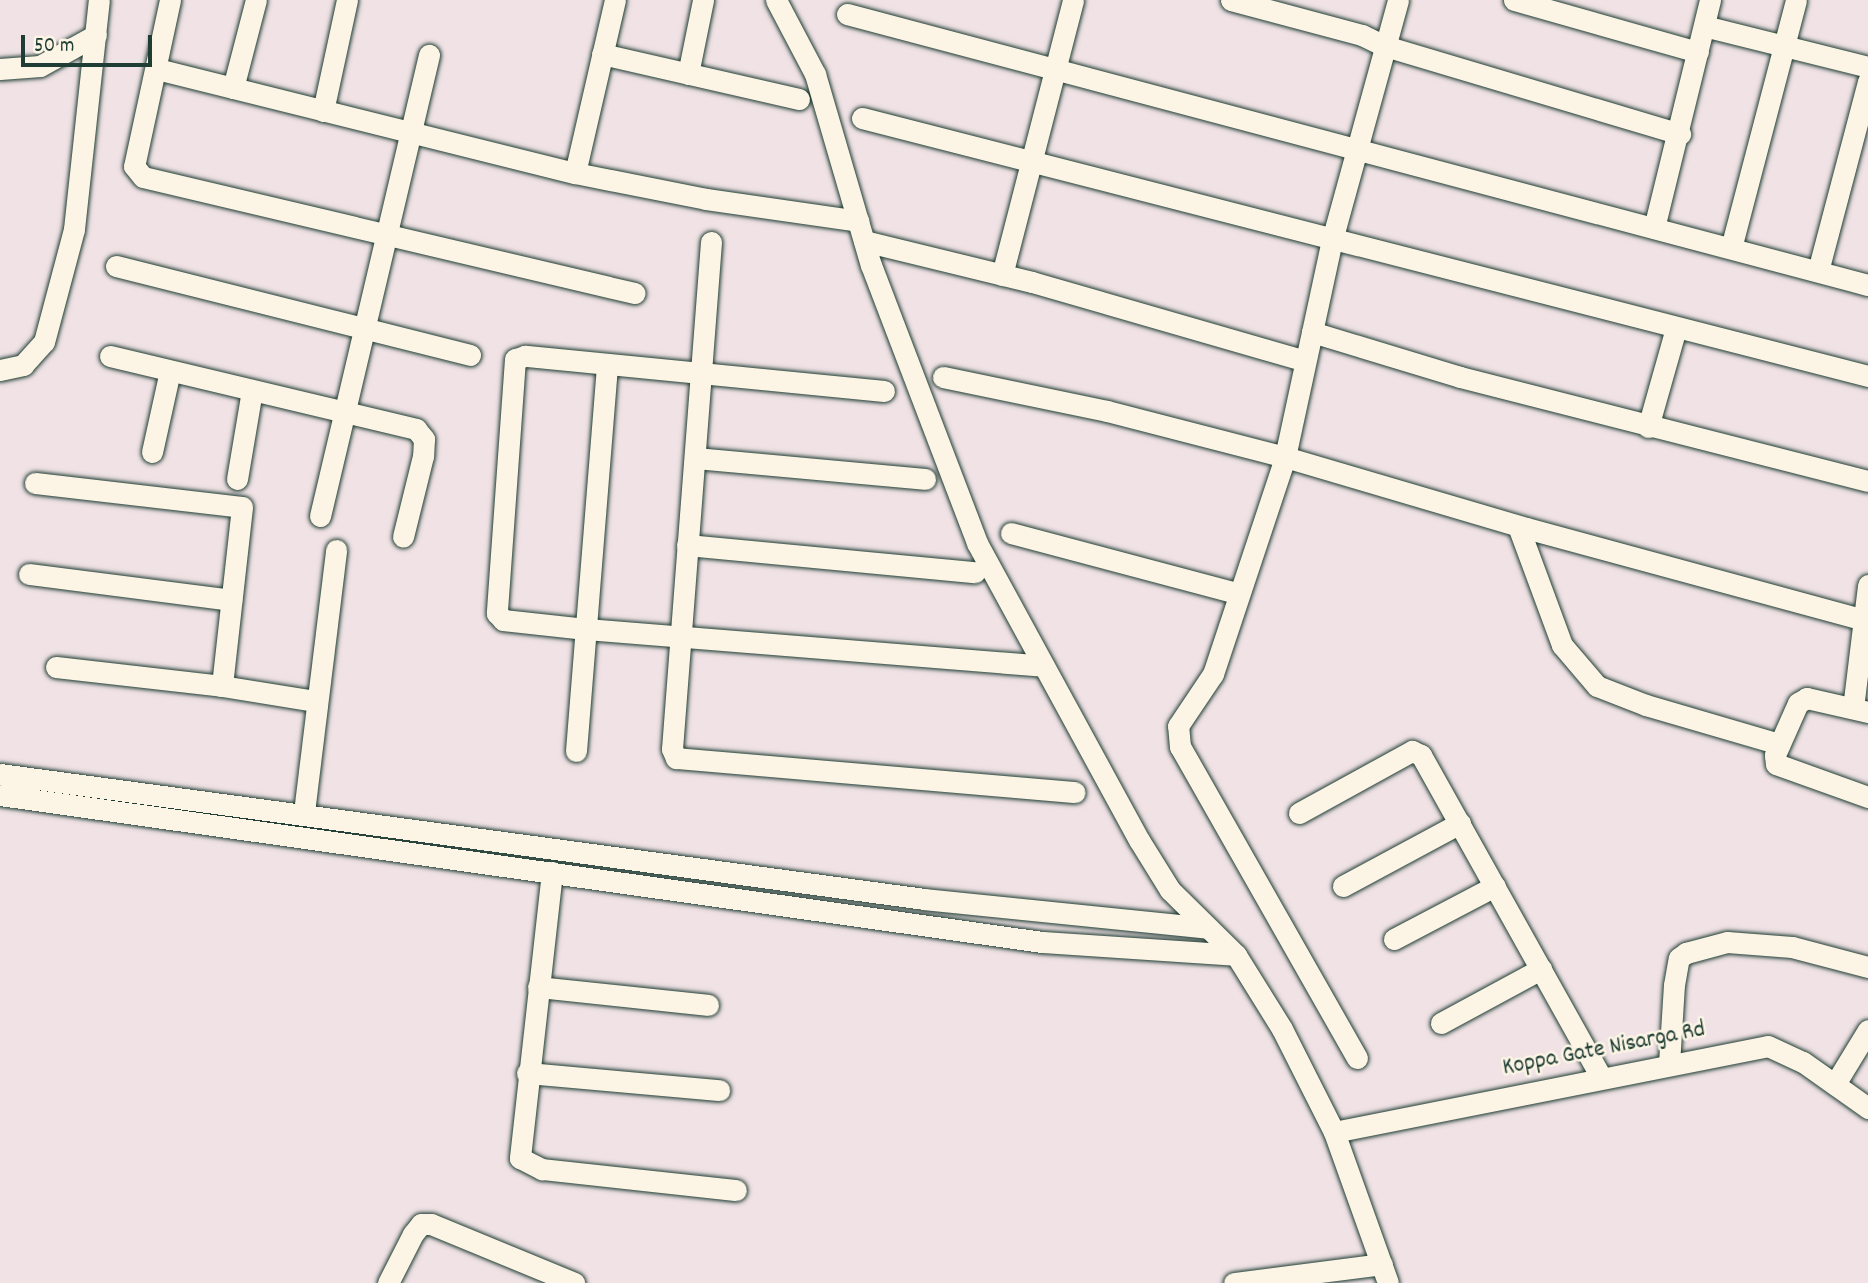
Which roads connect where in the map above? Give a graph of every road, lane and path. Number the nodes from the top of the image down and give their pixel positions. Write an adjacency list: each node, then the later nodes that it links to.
1 (99, 0): 17 (street)
2 (170, 0): 26 (street)
3 (256, 0): 29 (street)
4 (347, 0): 31 (street)
5 (615, 0): 21 (street)
6 (703, 0): 27 (street)
7 (776, 0): 14 (street)
8 (1073, 0): 23 (street)
9 (1231, 0): 18 (street)
10 (1398, 0): 18 (street)
11 (1514, 0): 20 (street)
12 (1710, 0): 16 (street)
13 (1796, 0): 19 (street)
14 (791, 10): 38 (street)
15 (848, 13): 23 (street)
16 (1704, 26): 19 (street); 20 (street)
17 (96, 35): 25 (street); 57 (street)
18 (1385, 46): 34 (street); 35 (street)
19 (1784, 47): 24 (street); 44 (street)
20 (1698, 52): 34 (street)
21 (602, 54): 27 (street); 37 (street)
22 (429, 55): 33 (street)
23 (1055, 66): 35 (street); 36 (street)
24 (1868, 67)
25 (0, 69)
26 (158, 69): 29 (street); 40 (street)
27 (688, 74): 30 (street)
28 (1868, 82): 46 (street)
29 (233, 88): 31 (street)
30 (799, 99)
31 (323, 111): 33 (street)
32 (862, 118): 36 (street)
33 (410, 133): 37 (street); 40 (street)
34 (1680, 134): 39 (street)
35 (1358, 148): 39 (street); 41 (street)
36 (1033, 160): 41 (street); 47 (street)
37 (575, 173): 38 (street)
38 (858, 220): 42 (street)
39 (1654, 228): 44 (street)
40 (389, 232): 49 (street); 51 (street)
41 (1332, 240): 50 (street); 52 (street)
42 (864, 241): 47 (street); 87 (street)
43 (710, 242): 59 (street)
44 (1731, 248): 46 (street)
45 (116, 266): 51 (street)
46 (1818, 271): 48 (street)
47 (1002, 275): 55 (street)
48 (1868, 285)
49 (634, 293)
50 (1676, 328): 60 (street); 65 (street)
51 (365, 329): 53 (street); 64 (street)
52 (1312, 332): 55 (street); 65 (street)
53 (470, 355)
54 (110, 356): 58 (street)
55 (1305, 361): 67 (street)
56 (607, 364): 59 (street); 85 (street); 85 (street)
57 (0, 370)
58 (170, 370): 62 (street); 66 (street)
59 (701, 373): 63 (street); 68 (street)
60 (1868, 376)
61 (943, 377): 67 (street)
62 (252, 390): 64 (street); 69 (street)
63 (884, 391)
64 (343, 412): 73 (street); 76 (street)
65 (1648, 427): 71 (street)
66 (152, 452)
67 (1285, 457): 74 (street); 82 (street)
68 (695, 458): 70 (street); 77 (street)
69 (237, 479)
70 (925, 479)
71 (1868, 481)
72 (35, 483): 83 (street)
73 (320, 516)
74 (1518, 526): 84 (street); 92 (street)
75 (1011, 533): 82 (street)
76 (403, 537)
77 (687, 545): 79 (street); 86 (street)
78 (336, 550): 90 (street)
79 (975, 572)
80 (29, 574): 83 (street)
81 (1868, 585): 84 (street)
82 (1237, 593): 113 (street)
83 (231, 600): 89 (street)
84 (1866, 620): 91 (street)
85 (586, 629): 86 (street); 93 (street)
86 (683, 637): 87 (street); 95 (street)
87 (1044, 666): 104 (street)
88 (56, 667): 89 (street)
89 (222, 686): 90 (street)
90 (316, 701): 98 (street)
91 (1861, 710): 92 (street)
92 (1779, 744): 97 (street)
93 (576, 751)
94 (0, 774): 98 (street)
95 (1075, 792)
96 (0, 795): 101 (street)
97 (1868, 797)
98 (304, 813): 104 (street)
99 (1299, 813): 100 (street)
100 (1460, 823): 102 (street); 103 (street)
101 (552, 872): 106 (street); 109 (street)
102 (1343, 886)
103 (1495, 886): 105 (street); 108 (street)
104 (1208, 928): 106 (street)
105 (1394, 939)
106 (1236, 955): 120 (street)
107 (1868, 967): 114 (street)
108 (1541, 969): 111 (street); 116 (street)
109 (538, 987): 110 (street); 115 (street)
110 (708, 1005)
111 (1441, 1023)
112 (1868, 1030): 117 (street)
113 (1357, 1058)
114 (1669, 1064): 116 (street, Koppa Gate Nisarga Rd); 117 (street, Koppa Gate Nisarga Rd)
115 (527, 1073): 118 (street); 121 (street)
116 (1601, 1077): 120 (street, Koppa Gate Nisarga Rd)
117 (1835, 1084): 119 (street, Koppa Gate Nisarga Rd)
118 (719, 1090)
119 (1868, 1108)
120 (1334, 1132): 122 (street)
121 (736, 1190)
122 (1385, 1273): 125 (street)
123 (388, 1283): 124 (street)
124 (572, 1283)
125 (1234, 1283)

